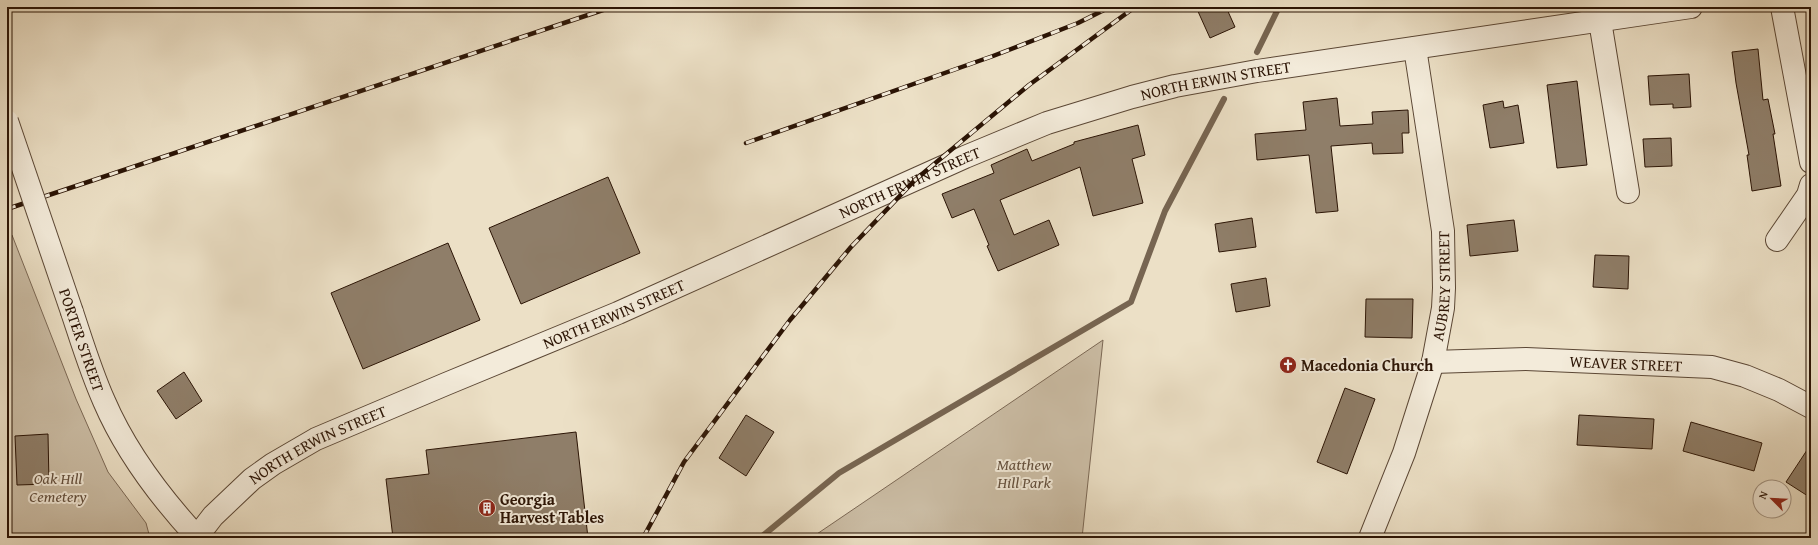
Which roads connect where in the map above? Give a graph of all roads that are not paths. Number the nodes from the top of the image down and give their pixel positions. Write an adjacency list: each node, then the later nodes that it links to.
1 (1691, 7): 3 (street, NORTH ERWIN STREET)
2 (1782, 7): 6 (street)
3 (1600, 21): 4 (street, NORTH ERWIN STREET); 8 (street)
4 (1415, 48): 10 (street, AUBREY STREET); 12 (street, NORTH ERWIN STREET)
5 (7, 121): 12 (street, PORTER STREET, bridge)
6 (1811, 162)
7 (1811, 185): 9 (street)
8 (1628, 192)
9 (1777, 240)
10 (1433, 362): 11 (street, WEAVER STREET); 13 (street, AUBREY STREET)
11 (1811, 407)
12 (197, 538)
13 (1370, 538)

